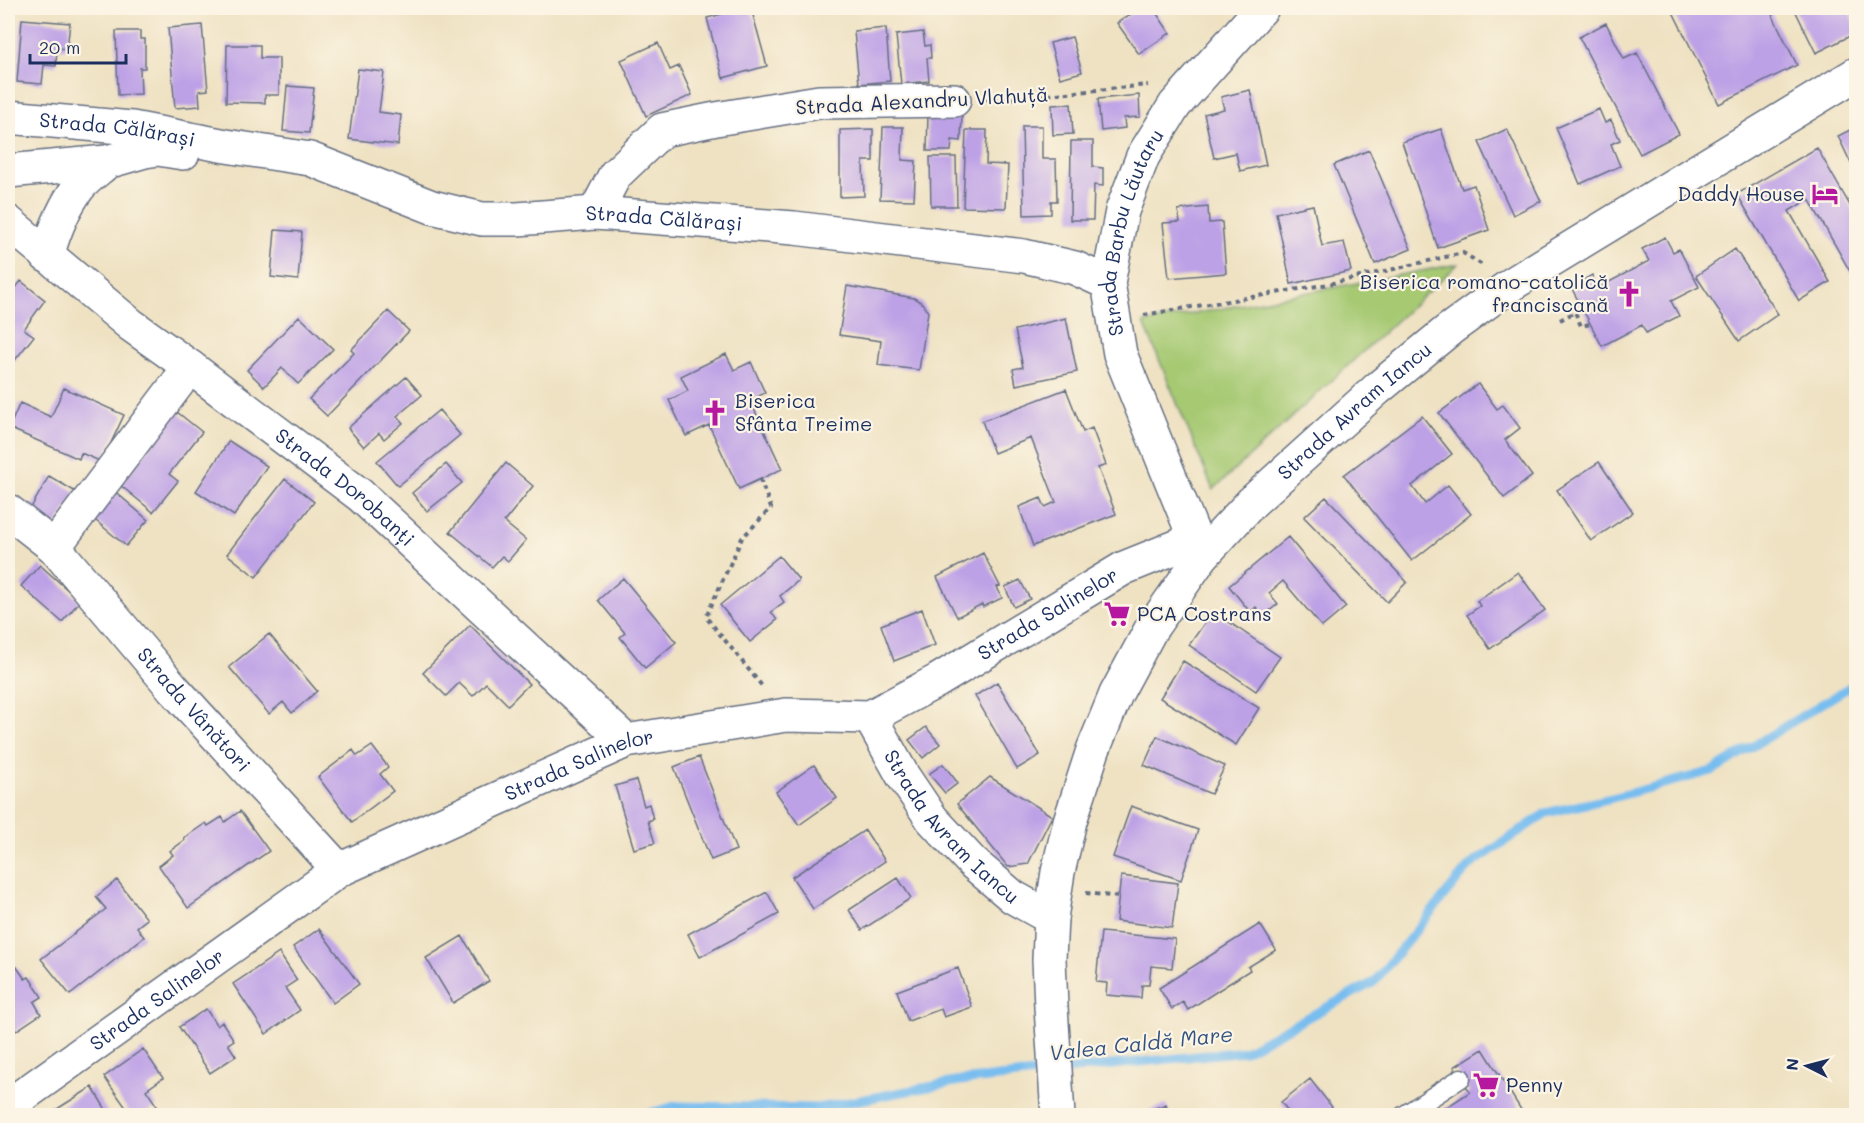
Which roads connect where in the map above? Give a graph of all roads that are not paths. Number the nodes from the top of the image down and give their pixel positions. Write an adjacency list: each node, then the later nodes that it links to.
1 (1262, 8): 11 (street, Strada Barbu Lăutaru)
2 (1857, 74): 15 (street, Strada Avram Iancu)
3 (954, 100): 8 (street, Strada Alexandru Vlahuță)
4 (8, 117): 5 (street, Strada Călărași)
5 (226, 146): 6 (street, Strada Călărași); 8 (street, Strada Călărași)
6 (107, 162): 7 (street, Strada Călărași); 10 (street)
7 (8, 171)
8 (595, 213): 11 (street, Strada Călărași)
9 (8, 222): 10 (street, Strada Dorobanți)
10 (47, 256): 12 (street, Strada Dorobanți)
11 (1108, 284): 15 (street, Strada Barbu Lăutaru)
12 (190, 367): 14 (street); 17 (street, Strada Dorobanți)
13 (8, 510): 14 (street, Strada Vânători)
14 (54, 547): 18 (street, Strada Vânători)
15 (1199, 548): 16 (street, Strada Salinelor); 19 (street, Strada Avram Iancu)
16 (870, 717): 17 (street, Strada Salinelor); 19 (street, Strada Avram Iancu)
17 (626, 741): 18 (street, Strada Salinelor)
18 (339, 870): 21 (street, Strada Salinelor)
19 (1051, 918): 22 (street, Strada Avram Iancu)
20 (1461, 1078): 23 (lane)
21 (8, 1106)
22 (1058, 1116)
23 (1403, 1116)

